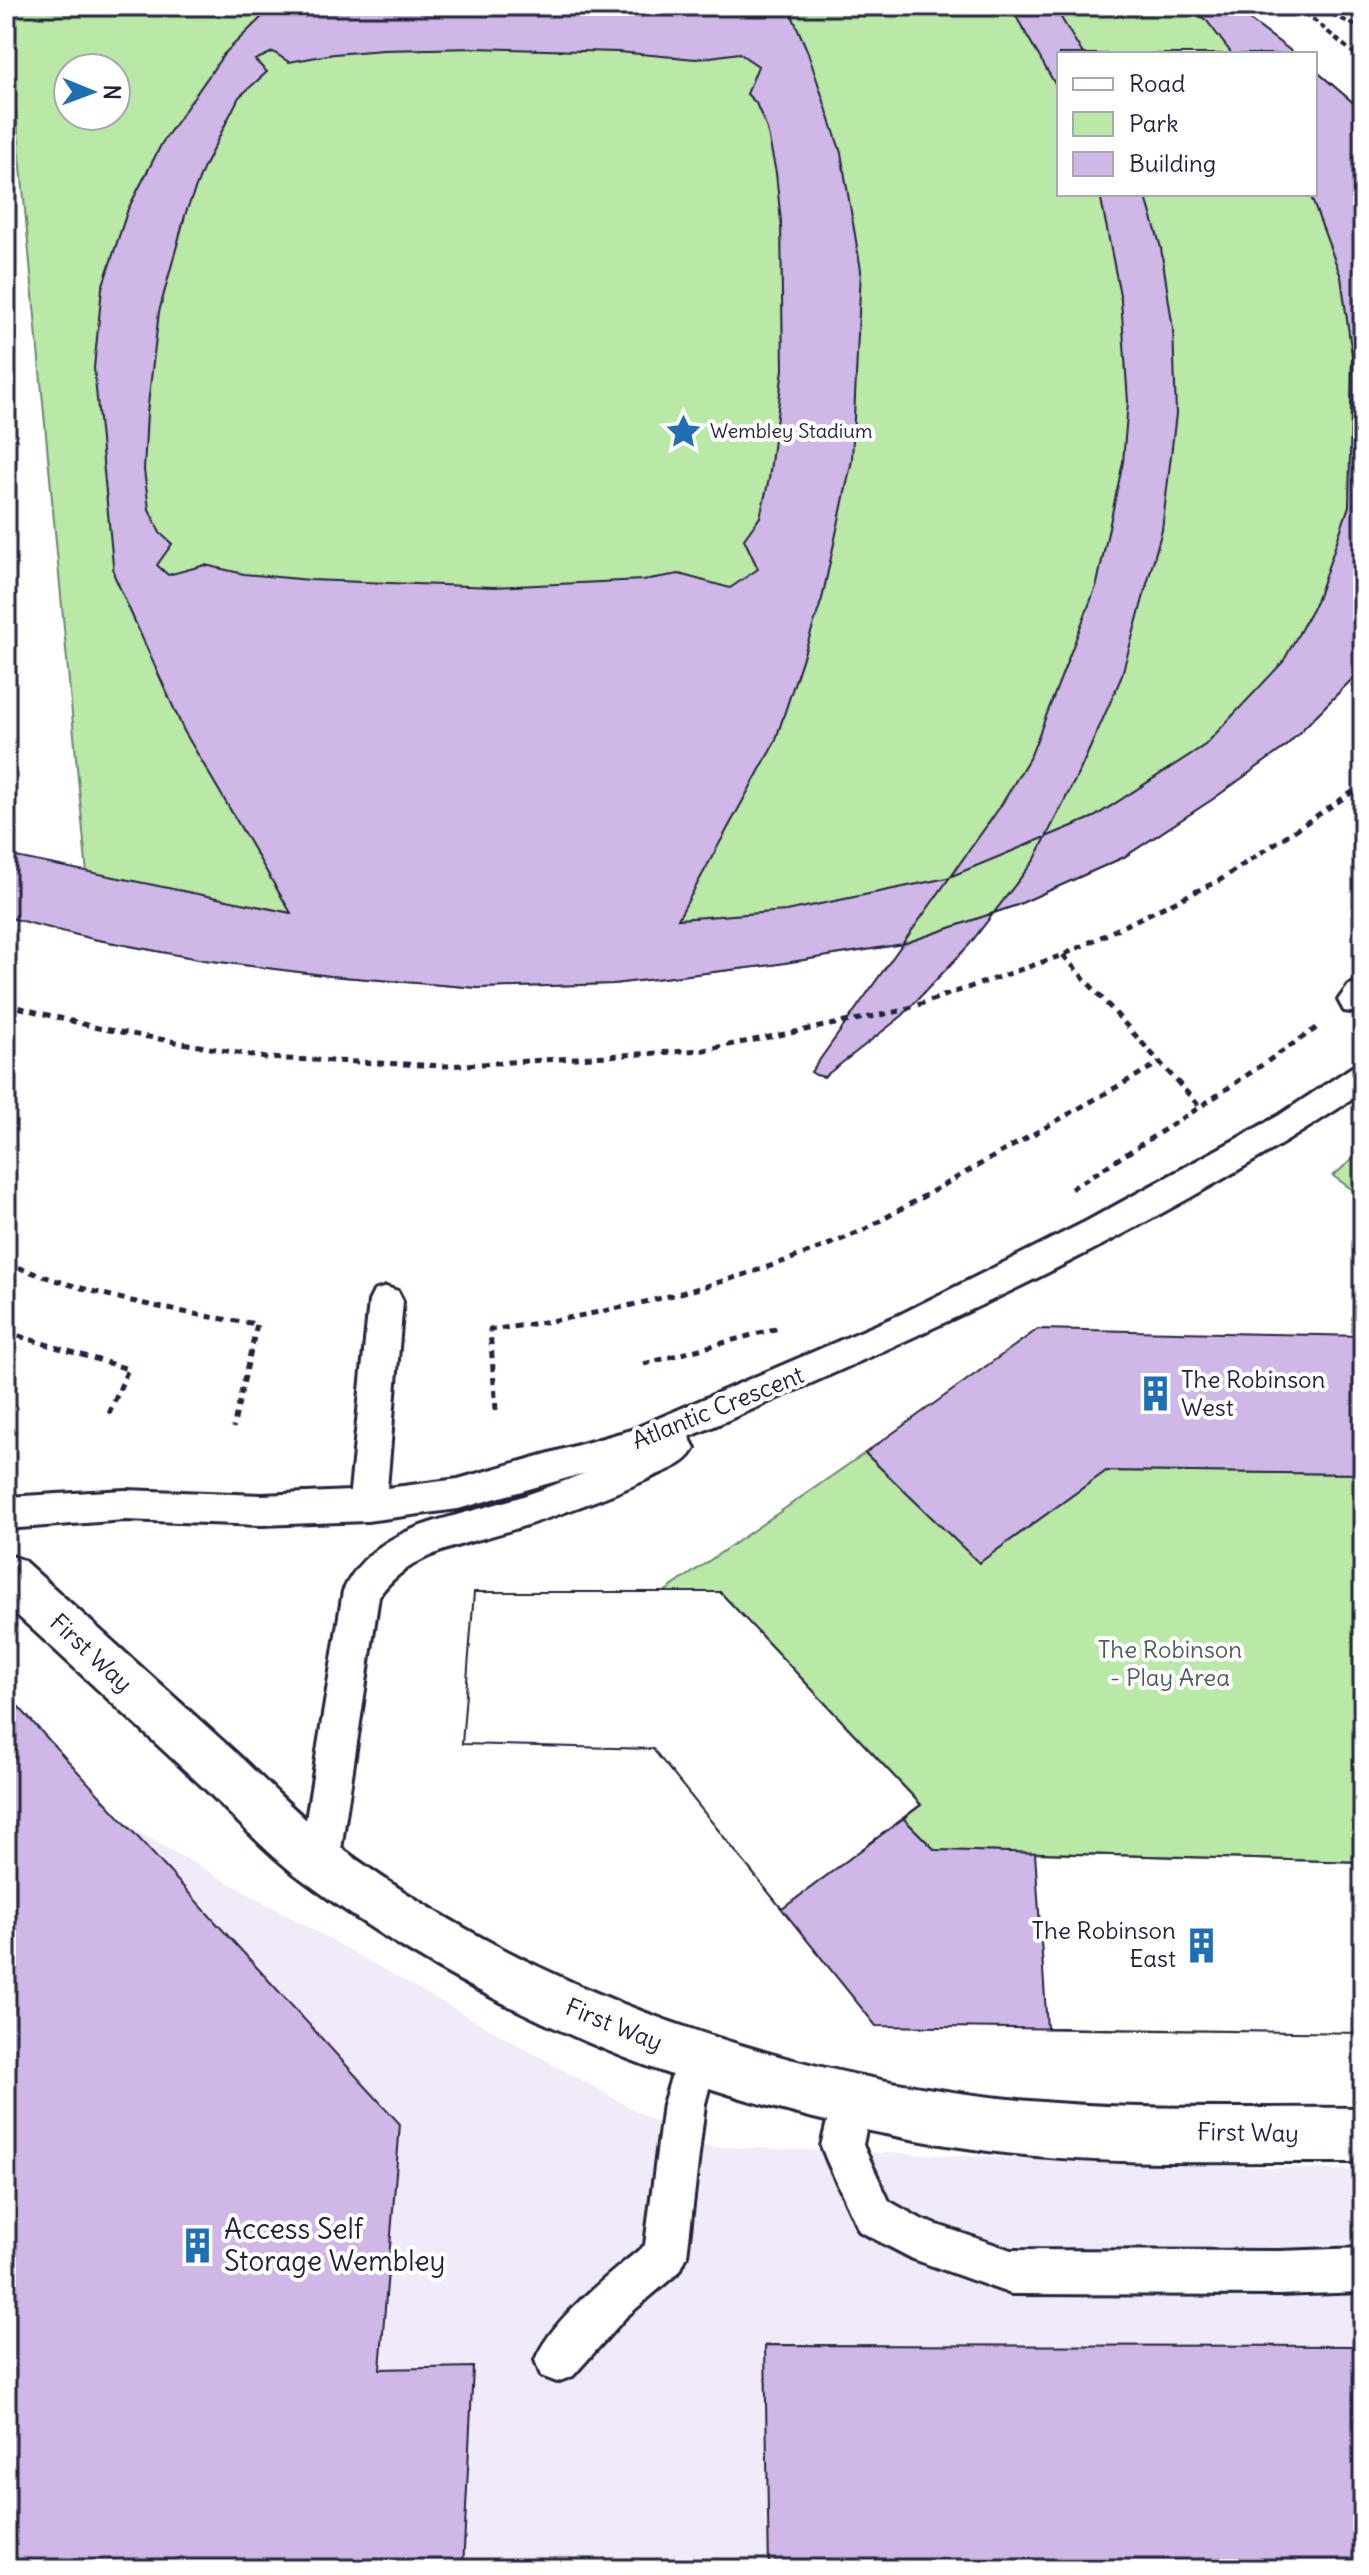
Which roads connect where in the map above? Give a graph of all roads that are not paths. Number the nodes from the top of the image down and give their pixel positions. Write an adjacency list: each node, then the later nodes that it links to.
1 (1363, 1076): 3 (lane, Atlantic Crescent)
2 (386, 1301): 4 (lane)
3 (911, 1325): 4 (lane, Atlantic Crescent); 7 (lane)
4 (367, 1506): 5 (lane, Atlantic Crescent)
5 (6, 1513)
6 (6, 1575): 7 (main road, First Way)
7 (319, 1863): 8 (main road, First Way)
8 (696, 2058): 9 (main road, First Way); 12 (lane)
9 (851, 2100): 10 (main road, First Way); 11 (lane)
10 (1363, 2135)
11 (1363, 2270)
12 (557, 2360)

